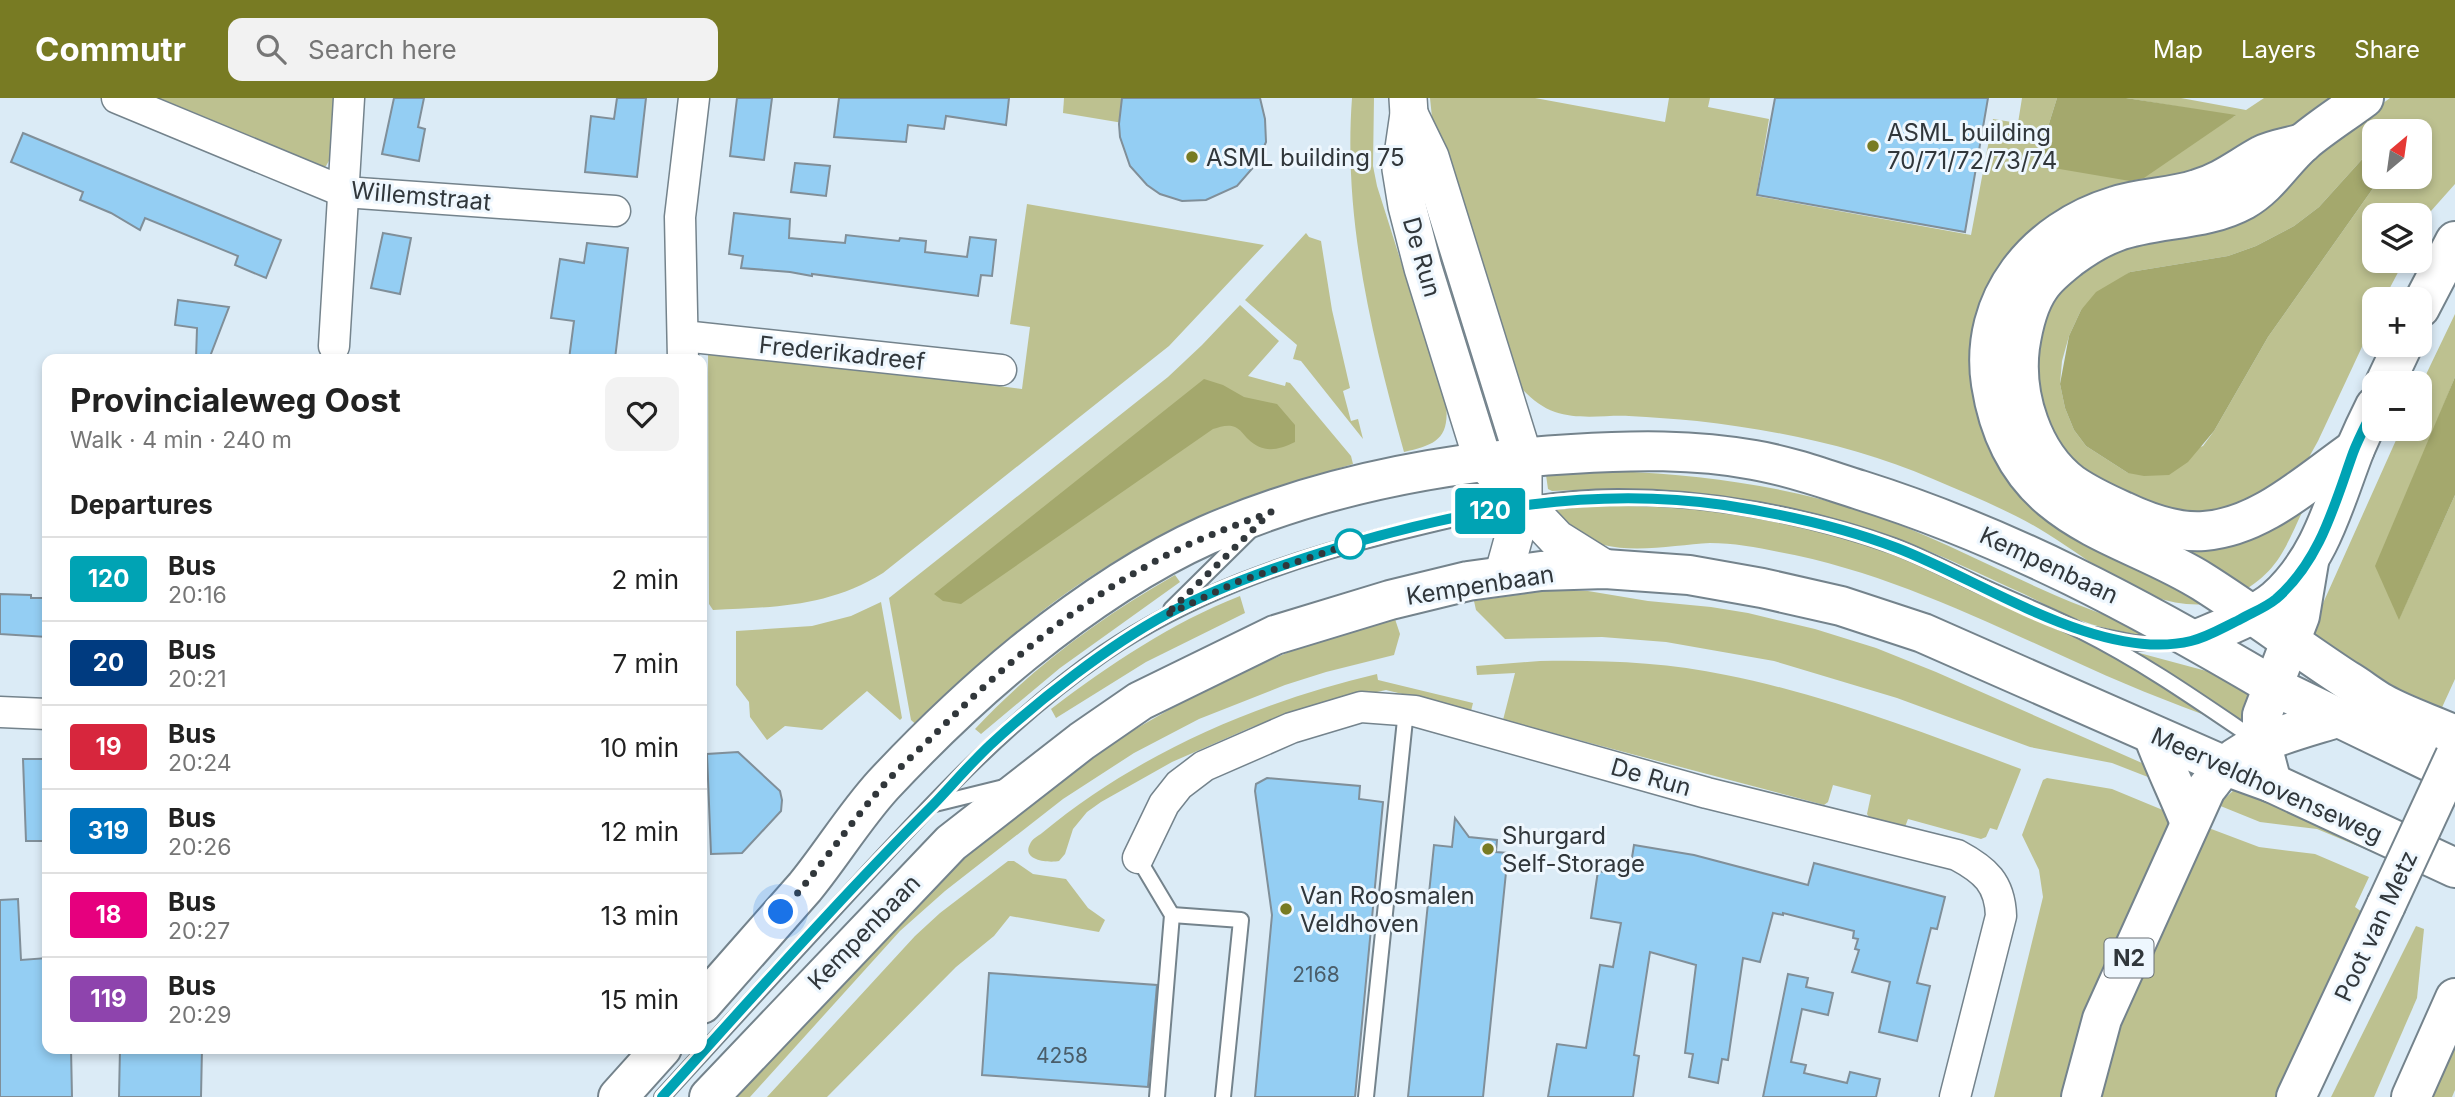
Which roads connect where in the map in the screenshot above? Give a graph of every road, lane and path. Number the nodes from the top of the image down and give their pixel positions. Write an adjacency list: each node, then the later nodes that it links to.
1 (117, 98): 7 (street, Willemstraat)
2 (349, 98): 7 (street)
3 (694, 98): 12 (street)
4 (2364, 98): 6 (main road)
5 (1409, 106): 16 (street, De Run); 17 (street, De Run)
6 (2303, 143): 15 (main road); 24 (main road)
7 (344, 192): 8 (street, Willemstraat); 11 (street)
8 (615, 211)
9 (2455, 241): 10 (main road)
10 (2431, 287)
11 (334, 346)
12 (683, 347): 13 (street, Frederikadreef)
13 (1001, 370)
14 (2362, 434): 15 (main road)
15 (2355, 449): 20 (main road)
16 (1523, 456): 17 (main road, Kempenbaan); 18 (street, De Run); 26 (main road, Kempenbaan)
17 (1483, 461): 18 (street, De Run); 19 (main road, Kempenbaan)
18 (1522, 504): 21 (street, De Run); 22 (street, De Run); 23 (lane, Kempenbaan); 25 (lane, Kempenbaan)
19 (1271, 512): 23 (lane, Kempenbaan); 47 (main road, Kempenbaan)
20 (2309, 562): 24 (main road); 27 (main road)
21 (1605, 569): 22 (main road, Kempenbaan); 29 (main road, Kempenbaan)
22 (1485, 579): 40 (main road, Kempenbaan)
23 (1166, 615): 42 (lane, Kempenbaan)
24 (2249, 615): 26 (main road); 27 (main road)
25 (2084, 633): 26 (lane); 36 (lane)
26 (2195, 640): 28 (main road)
27 (2290, 643): 28 (main road); 35 (main road)
28 (2273, 686): 33 (main road); 36 (main road)
29 (2079, 702): 34 (main road, Meerveldhovenseweg)
30 (1406, 710): 44 (street, De Run); 57 (lane); 58 (street, De Run)
31 (0, 712): 32 (street)
32 (42, 714)
33 (2337, 718): 36 (main road); 39 (main road)
34 (2153, 734): 38 (main road, Meerveldhovenseweg); 43 (main road)
35 (2455, 735)
36 (2262, 745): 38 (main road); 41 (main road)
37 (2455, 756): 60 (main road, Poot van Metz, bridge)
38 (2225, 766): 41 (main road, Meerveldhovenseweg); 43 (main road, N2)
39 (2455, 774)
40 (1031, 780): 42 (lane, Kempenbaan); 54 (main road, Kempenbaan)
41 (2272, 783): 45 (main road, Meerveldhovenseweg)
42 (934, 804): 49 (lane, Kempenbaan)
43 (2190, 823): 59 (main road, N2)
44 (1138, 858): 46 (lane)
45 (2455, 868)
46 (1172, 915): 55 (lane); 56 (lane)
47 (707, 998)
48 (2455, 998): 61 (main road)
49 (707, 1048)
50 (657, 1054): 52 (main road)
51 (701, 1054): 53 (lane, Kempenbaan)
52 (618, 1097)
53 (662, 1097)
54 (709, 1097)
55 (1157, 1097)
56 (1223, 1097)
57 (1366, 1097)
58 (1955, 1097)
59 (2081, 1097)
60 (2296, 1097)
61 (2411, 1097)

